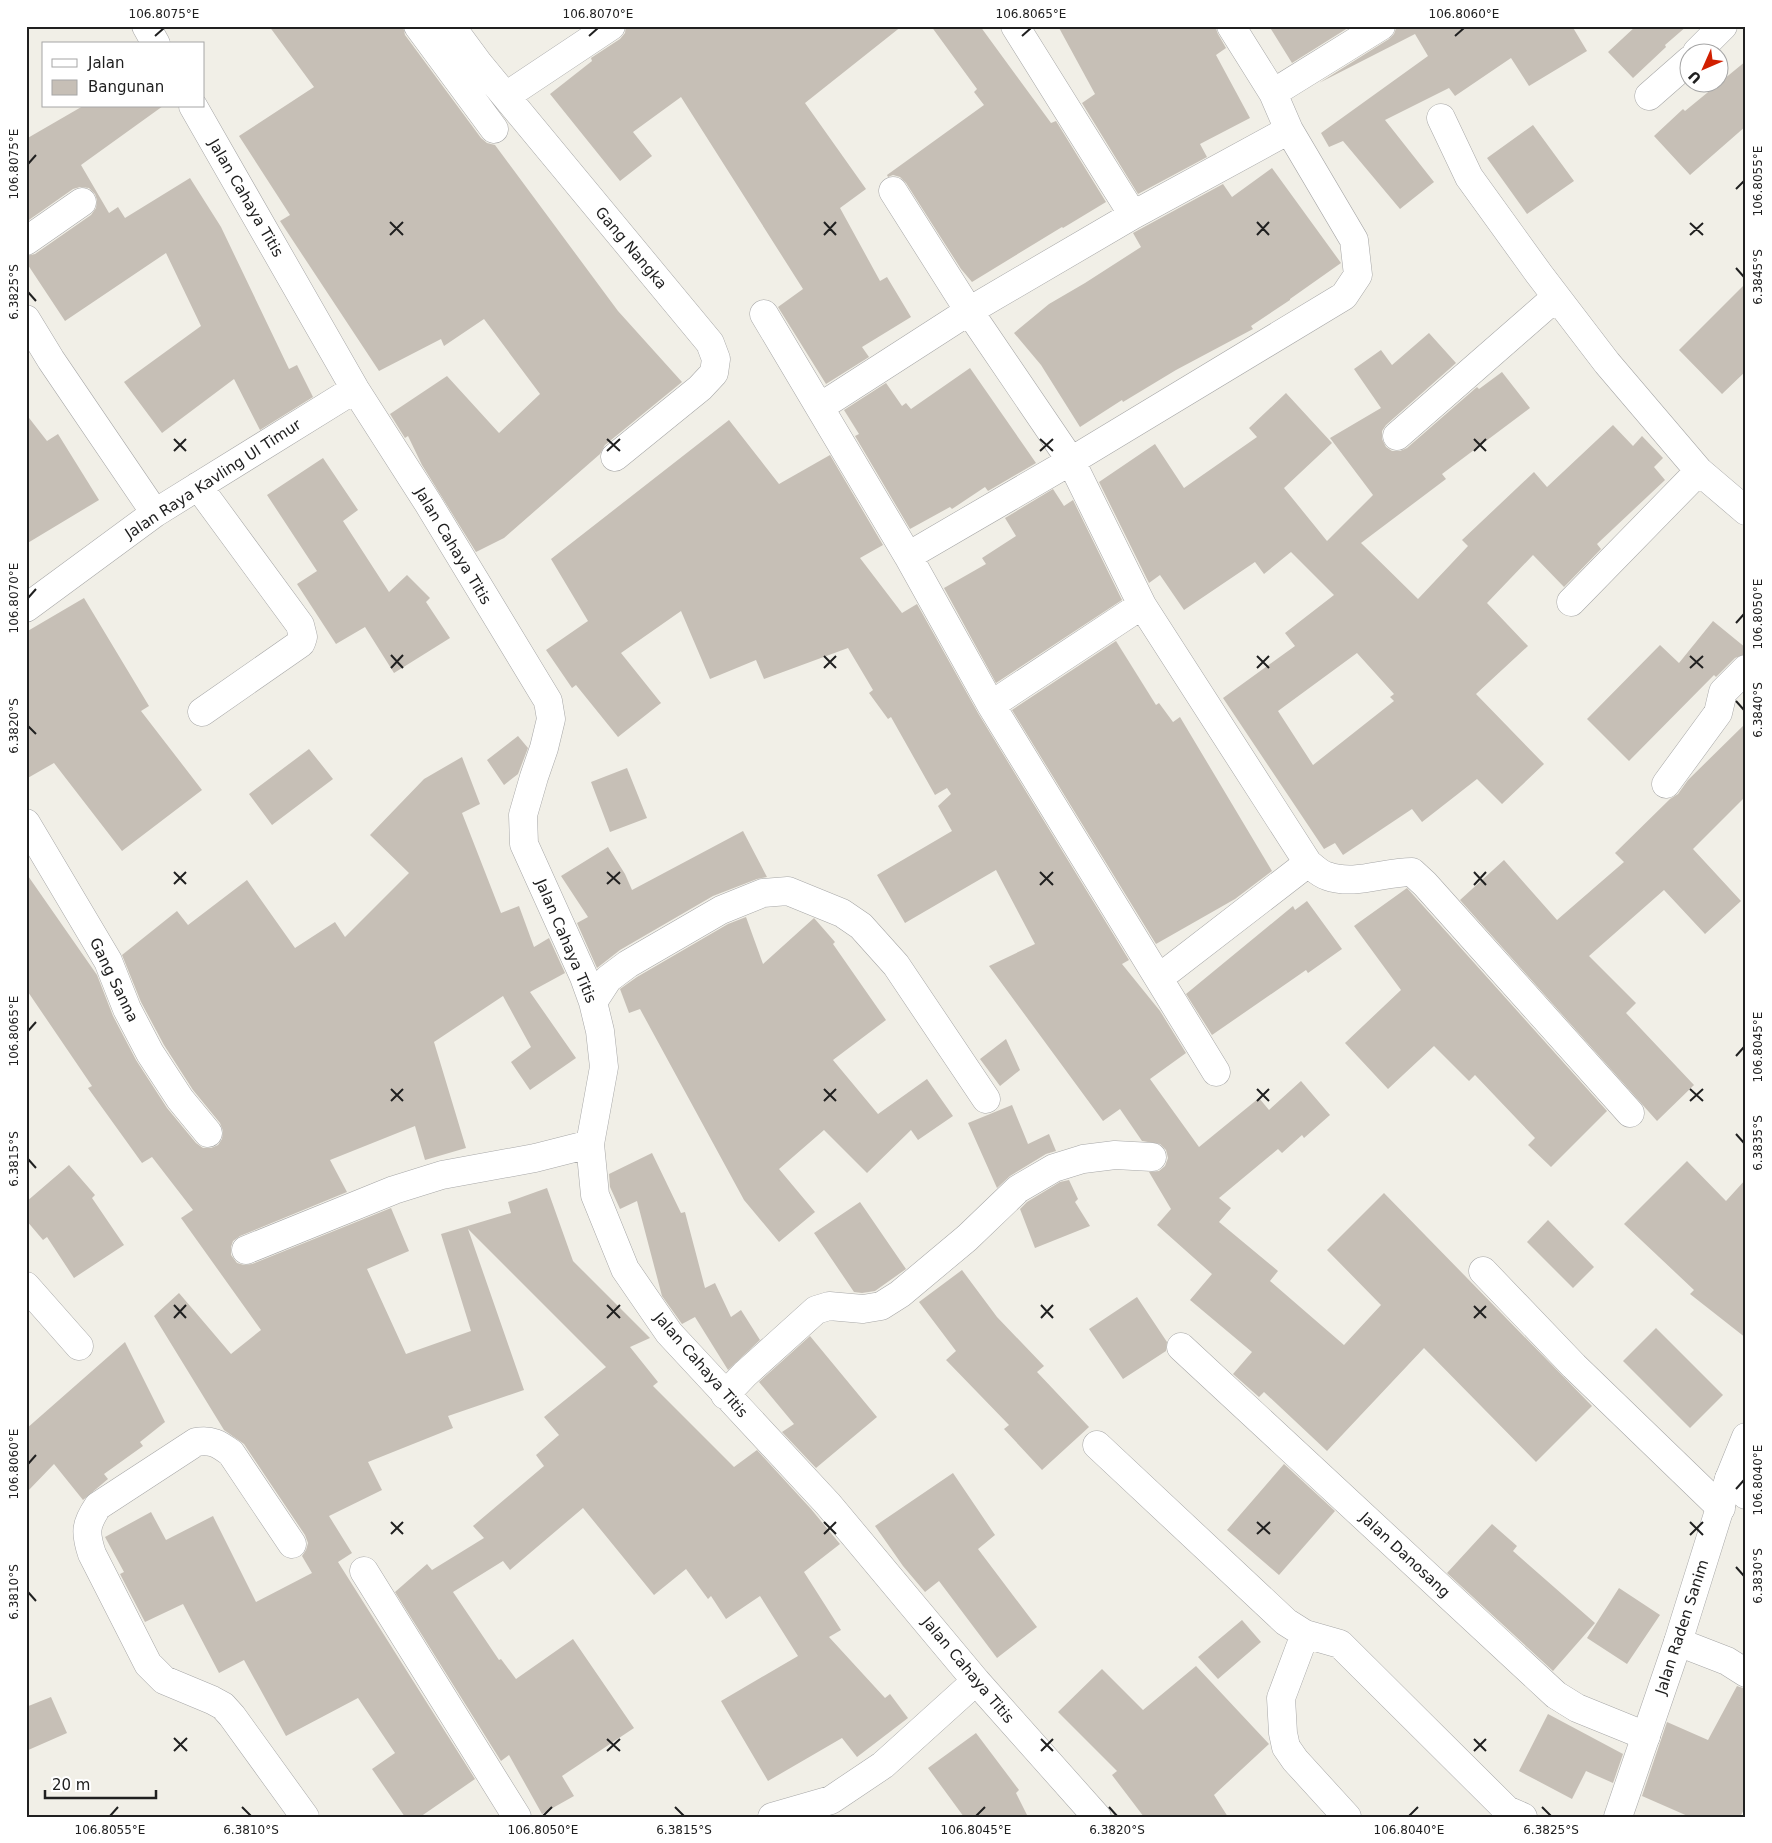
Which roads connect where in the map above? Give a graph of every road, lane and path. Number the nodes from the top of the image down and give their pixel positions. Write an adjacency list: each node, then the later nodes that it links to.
1 (146, 26): 9 (street)
2 (418, 26): 17 (street)
3 (451, 26): 13 (street, Gang Nangka)
4 (611, 26): 13 (street)
5 (1015, 26): 21 (street)
6 (1231, 26): 12 (street)
7 (1381, 26): 12 (street)
8 (1723, 26): 10 (street)
9 (155, 42)
10 (1707, 42)
11 (1680, 69): 14 (street)
12 (1273, 94): 18 (street)
13 (506, 96): 30 (street, Gang Nangka)
14 (1649, 96)
15 (194, 108): 27 (street, Jalan Cahaya Titis)
16 (1441, 118): 23 (street)
17 (494, 129)
18 (1289, 130): 21 (street); 31 (street)
19 (893, 191): 24 (street)
20 (82, 202): 22 (street)
21 (1133, 215): 24 (street)
22 (26, 240)
23 (1556, 297): 29 (street); 32 (street)
24 (969, 311): 28 (street); 31 (street)
25 (764, 314): 28 (street)
26 (26, 319): 35 (street)
27 (355, 389): 33 (street, Jalan Raya Kavling Ul Timur); 47 (street, Jalan Cahaya Titis)
28 (820, 407): 36 (street)
29 (1397, 436)
30 (615, 457)
31 (1071, 461): 36 (street); 38 (street)
32 (1699, 471): 34 (street); 37 (street)
33 (198, 486): 35 (street, Jalan Raya Kavling Ul Timur); 42 (street)
34 (1746, 511)
35 (154, 513): 39 (street, Jalan Raya Kavling Ul Timur)
36 (908, 556): 41 (street)
37 (1571, 602)
38 (1142, 606): 41 (street); 45 (street)
39 (26, 608)
40 (1746, 669): 43 (street)
41 (991, 705): 46 (street)
42 (202, 712)
43 (1666, 784)
44 (26, 822): 51 (street, Gang Sanna)
45 (1308, 863): 46 (street); 50 (street)
46 (1159, 978): 48 (street)
47 (593, 1002): 49 (street); 52 (street, Jalan Cahaya Titis)
48 (1216, 1072)
49 (986, 1099)
50 (1630, 1113)
51 (208, 1132)
52 (590, 1144): 54 (street); 59 (street, Jalan Cahaya Titis)
53 (1152, 1157): 59 (street)
54 (246, 1250)
55 (1482, 1271): 63 (street)
56 (26, 1286): 57 (street)
57 (79, 1346)
58 (1181, 1347): 70 (street, Jalan Danosang)
59 (725, 1395): 69 (street, Jalan Cahaya Titis)
60 (1746, 1437): 62 (street, Jalan Raden Sanim)
61 (1097, 1445): 66 (street)
62 (1737, 1487): 63 (street, Jalan Raden Sanim)
63 (1721, 1508): 67 (street, Jalan Raden Sanim)
64 (292, 1544): 72 (street)
65 (364, 1571): 73 (street)
66 (1305, 1634): 71 (street); 76 (street)
67 (1678, 1642): 68 (street); 70 (street, Jalan Raden Sanim)
68 (1746, 1674)
69 (976, 1681): 74 (street); 75 (street, Jalan Cahaya Titis)
70 (1646, 1736): 77 (street, Jalan Raden Sanim)
71 (1515, 1814)
72 (305, 1817)
73 (517, 1817)
74 (772, 1817)
75 (1097, 1817)
76 (1347, 1817)
77 (1618, 1817)

